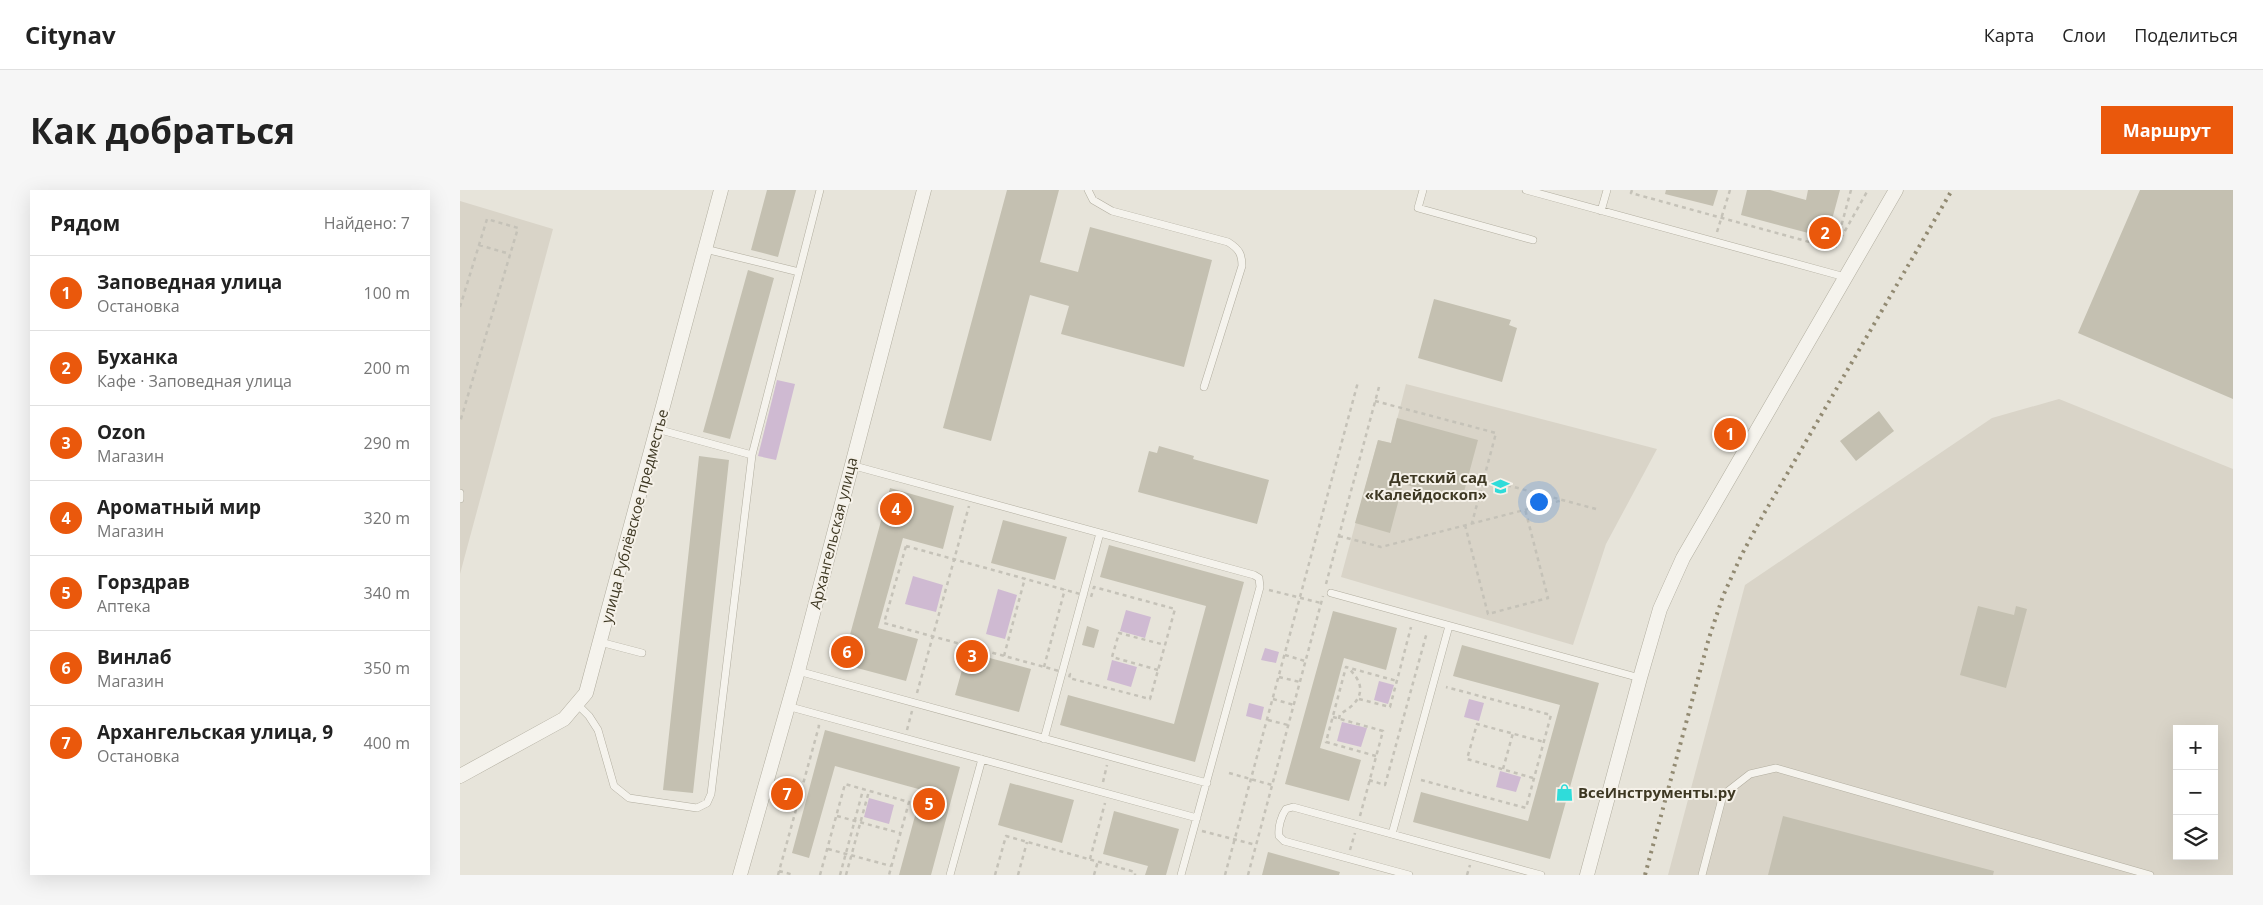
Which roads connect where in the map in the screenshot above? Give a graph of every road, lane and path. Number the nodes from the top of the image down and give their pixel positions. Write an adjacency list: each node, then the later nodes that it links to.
1 (721, 190): 18 (street, улица Рублёвское предместье)
2 (820, 190): 21 (lane)
3 (924, 190): 31 (street, Архангельская улица)
4 (1088, 190): 25 (lane)
5 (1423, 190): 15 (lane)
6 (1526, 190): 13 (lane)
7 (1607, 190): 13 (lane)
8 (1632, 190): 14 (path)
9 (1730, 190): 14 (path)
10 (1852, 190): 19 (path)
11 (1868, 190): 19 (path)
12 (1896, 190): 22 (street)
13 (1601, 210): 16 (lane)
14 (1722, 218): 16 (path); 19 (path)
15 (1533, 240)
16 (1715, 241): 22 (lane)
17 (479, 245): 20 (path); 20 (path); 23 (path)
18 (705, 249): 21 (lane); 29 (street, улица Рублёвское предместье)
19 (1835, 249)
20 (510, 254): 28 (path)
21 (798, 272): 30 (lane)
22 (1845, 277): 68 (street)
23 (460, 307)
24 (1358, 382): 50 (path)
25 (1204, 387)
26 (1379, 387): 27 (path)
27 (1375, 401): 32 (path); 42 (path)
28 (460, 422)
29 (657, 429): 30 (lane); 56 (street, улица Рублёвское предместье)
30 (752, 455): 77 (lane)
31 (851, 465): 41 (lane); 66 (street, Архангельская улица)
32 (1484, 479): 35 (path); 39 (path)
33 (460, 493): 34 (lane)
34 (460, 499)
35 (1563, 500): 36 (path); 37 (path)
36 (1596, 508)
37 (1526, 509): 39 (path); 40 (path)
38 (967, 512): 43 (path)
39 (1472, 523): 40 (path)
40 (1465, 525): 42 (path)
41 (1100, 533): 46 (lane); 85 (lane)
42 (1339, 536): 51 (path)
43 (954, 559): 44 (path); 55 (path); 55 (path)
44 (1025, 578): 45 (path); 60 (path)
45 (1054, 586)
46 (1260, 587): 50 (path); 96 (lane)
47 (1065, 589): 63 (path)
48 (1113, 592): 57 (path)
49 (1330, 593): 52 (lane)
50 (1300, 598): 51 (path); 59 (path)
51 (1321, 603): 61 (path)
52 (1449, 626): 68 (lane); 108 (lane)
53 (1411, 628): 69 (path)
54 (1427, 632): 94 (path)
55 (933, 636): 60 (path); 70 (path)
56 (600, 642): 58 (lane); 77 (street, улица Рублёвское предместье)
57 (1165, 645): 65 (path); 65 (path)
58 (642, 653)
59 (1285, 655): 61 (path); 67 (path)
60 (1004, 656): 62 (path)
61 (1305, 661): 71 (path)
62 (1032, 663)
63 (1044, 667)
64 (1346, 667): 69 (path); 75 (path); 79 (path)
65 (1158, 670): 72 (path)
66 (798, 672): 78 (street, Архангельская улица); 85 (lane)
67 (1279, 677): 71 (path); 74 (path)
68 (1640, 678): 137 (street)
69 (1397, 681): 75 (path)
70 (920, 682)
71 (1300, 682): 76 (path)
72 (1088, 683)
73 (1446, 687): 86 (path)
74 (1273, 699): 76 (path); 81 (path)
75 (1358, 699): 80 (path)
76 (1294, 704): 83 (path)
77 (578, 705): 91 (street, улица Рублёвское предместье)
78 (787, 706): 88 (lane); 120 (street, Архангельская улица)
79 (1333, 717): 80 (path); 87 (path)
80 (1339, 718): 87 (path)
81 (1267, 720): 83 (path); 93 (path)
82 (812, 725): 119 (path)
83 (1288, 725): 97 (path)
84 (1513, 734): 86 (path); 89 (path); 89 (path)
85 (1044, 739): 96 (lane)
86 (1544, 742): 92 (path)
87 (1376, 756): 94 (path)
88 (982, 759): 102 (lane); 127 (lane)
89 (1503, 769): 92 (path)
90 (1229, 773): 93 (path)
91 (460, 776)
92 (1534, 778): 95 (path)
93 (1251, 779): 97 (path); 109 (path)
94 (1369, 780): 105 (path)
95 (1421, 780)
96 (1206, 783): 102 (lane)
97 (1272, 785): 111 (path)
98 (863, 789): 99 (path); 101 (path); 103 (path)
99 (869, 791): 104 (path); 107 (path)
100 (1103, 811): 116 (path)
101 (837, 816): 103 (path); 112 (path)
102 (1197, 818): 106 (lane)
103 (855, 820): 104 (path); 113 (path)
104 (861, 822): 107 (path); 114 (path)
105 (1357, 825): 108 (lane); 115 (path); 115 (lane)
106 (1194, 829): 109 (path); 132 (lane)
107 (900, 833): 118 (path)
108 (1392, 834): 136 (lane)
109 (1235, 840): 111 (path); 133 (path)
110 (1027, 842): 116 (path); 128 (path); 129 (path)
111 (1256, 846): 134 (path)
112 (828, 849): 113 (path); 123 (path)
113 (846, 854): 114 (path); 124 (path)
114 (852, 855): 118 (path); 125 (path)
115 (1348, 858): 135 (lane)
116 (1090, 859): 117 (path)
117 (1098, 861): 130 (path); 131 (path)
118 (891, 866): 126 (path)
119 (779, 871): 121 (path); 122 (path)
120 (740, 875)
121 (778, 875)
122 (794, 875)
123 (820, 875)
124 (840, 875)
125 (846, 875)
126 (889, 875)
127 (950, 875)
128 (995, 875)
129 (1018, 875)
130 (1094, 875)
131 (1135, 875)
132 (1181, 875)
133 (1225, 875)
134 (1248, 875)
135 (1409, 875)
136 (1541, 875)
137 (1587, 875)
138 (1702, 875): 139 (lane)
139 (2150, 875)

